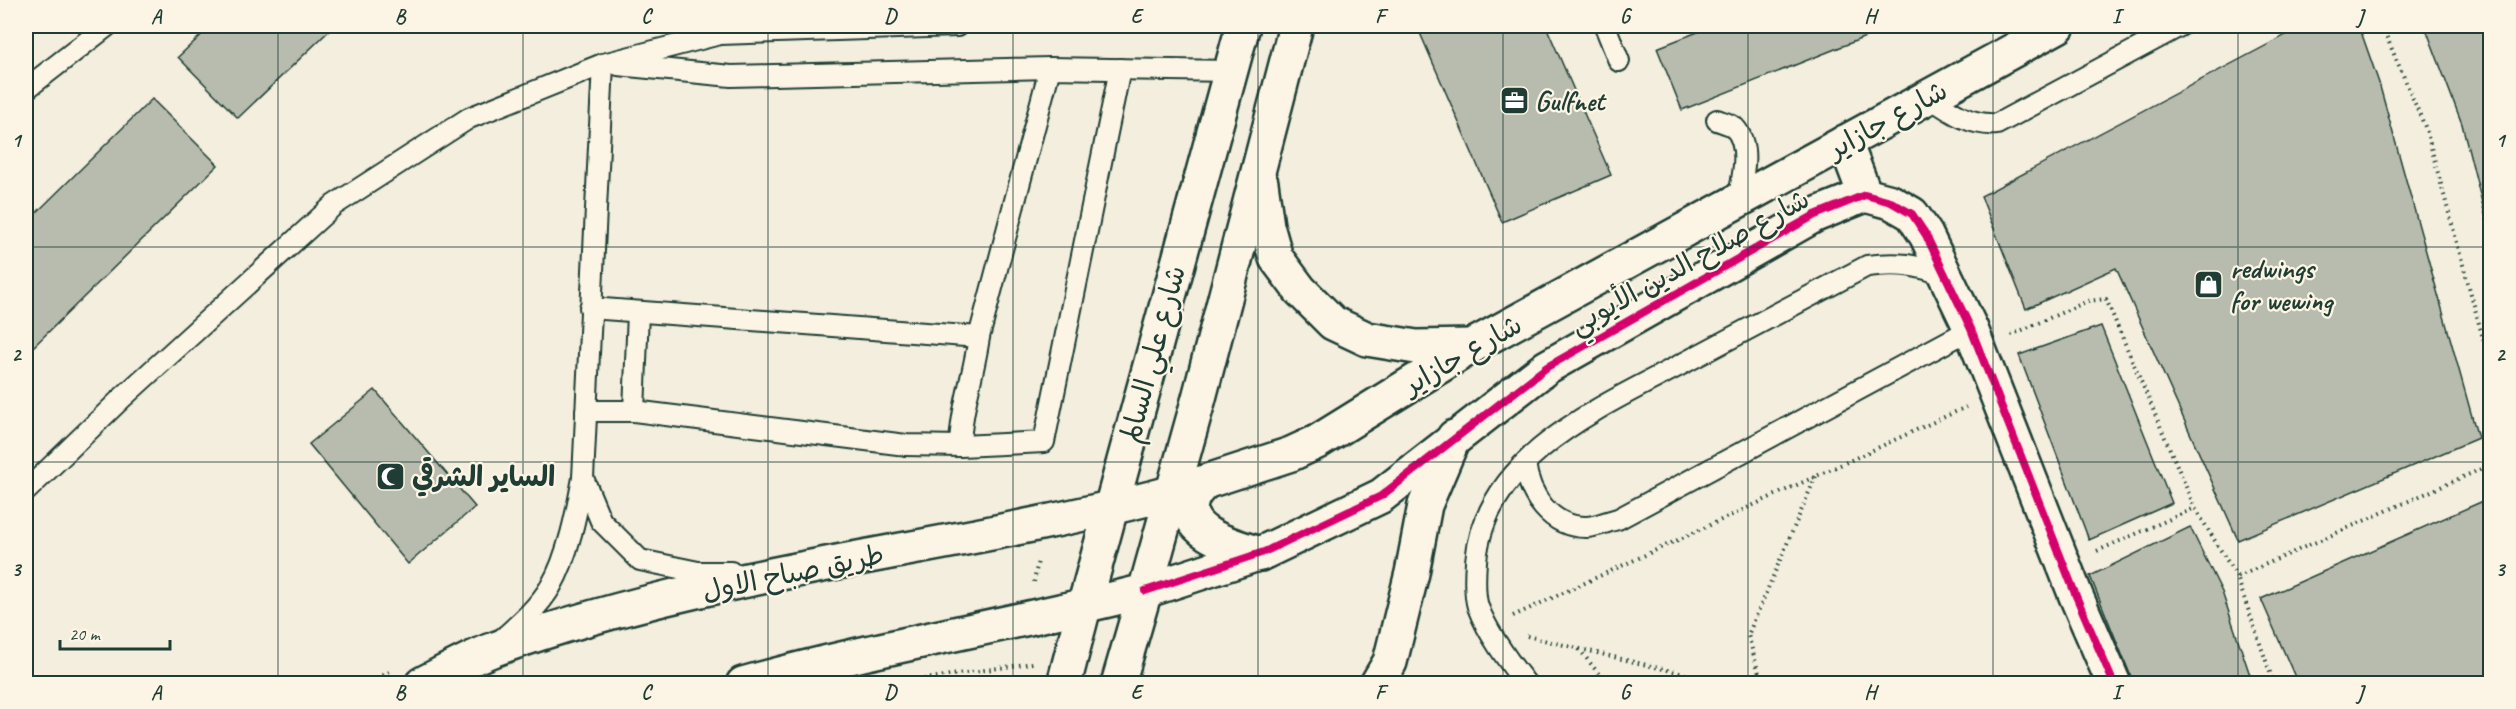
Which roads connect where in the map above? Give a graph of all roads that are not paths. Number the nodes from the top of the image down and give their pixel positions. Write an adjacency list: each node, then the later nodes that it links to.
1 (107, 26): 13 (lane)
2 (957, 26): 9 (lane)
3 (1243, 26): 12 (main road, شارع علي السالم)
4 (1296, 26): 17 (main road, شارع علي السالم)
5 (1605, 26): 8 (lane)
6 (2058, 26): 14 (main road, شارع جازاير)
7 (2180, 26): 14 (lane)
8 (1619, 61)
9 (603, 64): 10 (lane); 21 (lane); 33 (lane)
10 (1050, 68): 11 (lane); 23 (lane)
11 (1120, 69): 12 (lane); 29 (lane)
12 (1231, 71): 35 (main road, شارع علي السالم)
13 (26, 89)
14 (1928, 96): 16 (main road, شارع جازاير)
15 (1717, 120): 19 (lane)
16 (1845, 142): 18 (main road); 19 (main road, شارع جازاير)
17 (1259, 167): 25 (main road); 34 (main road, شارع علي السالم)
18 (1865, 195): 20 (main road); 28 (main road, شارع صلاح الدين الأيوبي)
19 (1738, 200): 25 (main road, شارع جازاير)
20 (1945, 276): 24 (main road); 30 (lane)
21 (590, 308): 22 (lane); 26 (lane)
22 (638, 312): 23 (lane); 27 (lane)
23 (980, 337): 29 (lane)
24 (1975, 339): 30 (lane); 47 (main road)
25 (1473, 346): 32 (main road, شارع جازاير)
26 (586, 411): 27 (lane); 31 (lane)
27 (634, 411): 29 (lane)
28 (1454, 437): 36 (main road, شارع صلاح الدين الأيوبي); 45 (main road)
29 (960, 446)
30 (1525, 463): 46 (lane)
31 (583, 478): 37 (lane); 40 (lane)
32 (1205, 482): 34 (main road, شارع جازاير); 36 (main road)
33 (26, 491)
34 (1174, 492): 35 (main road, طريق صباح الاول); 38 (main road, شارع علي السالم)
35 (1110, 509): 37 (main road, طريق صباح الاول); 39 (main road, شارع علي السالم)
36 (1260, 554): 38 (main road, شارع صلاح الدين الأيوبي)
37 (788, 572): 40 (main road, طريق صباح الاول)
38 (1145, 591): 39 (main road); 44 (main road, شارع علي السالم)
39 (1084, 607): 41 (main road, شارع علي السالم); 43 (main road)
40 (490, 651): 42 (main road, طريق صباح الاول)
41 (1067, 671)
42 (422, 684)
43 (742, 684)
44 (1118, 684)
45 (1377, 684)
46 (1526, 684)
47 (2114, 684)

